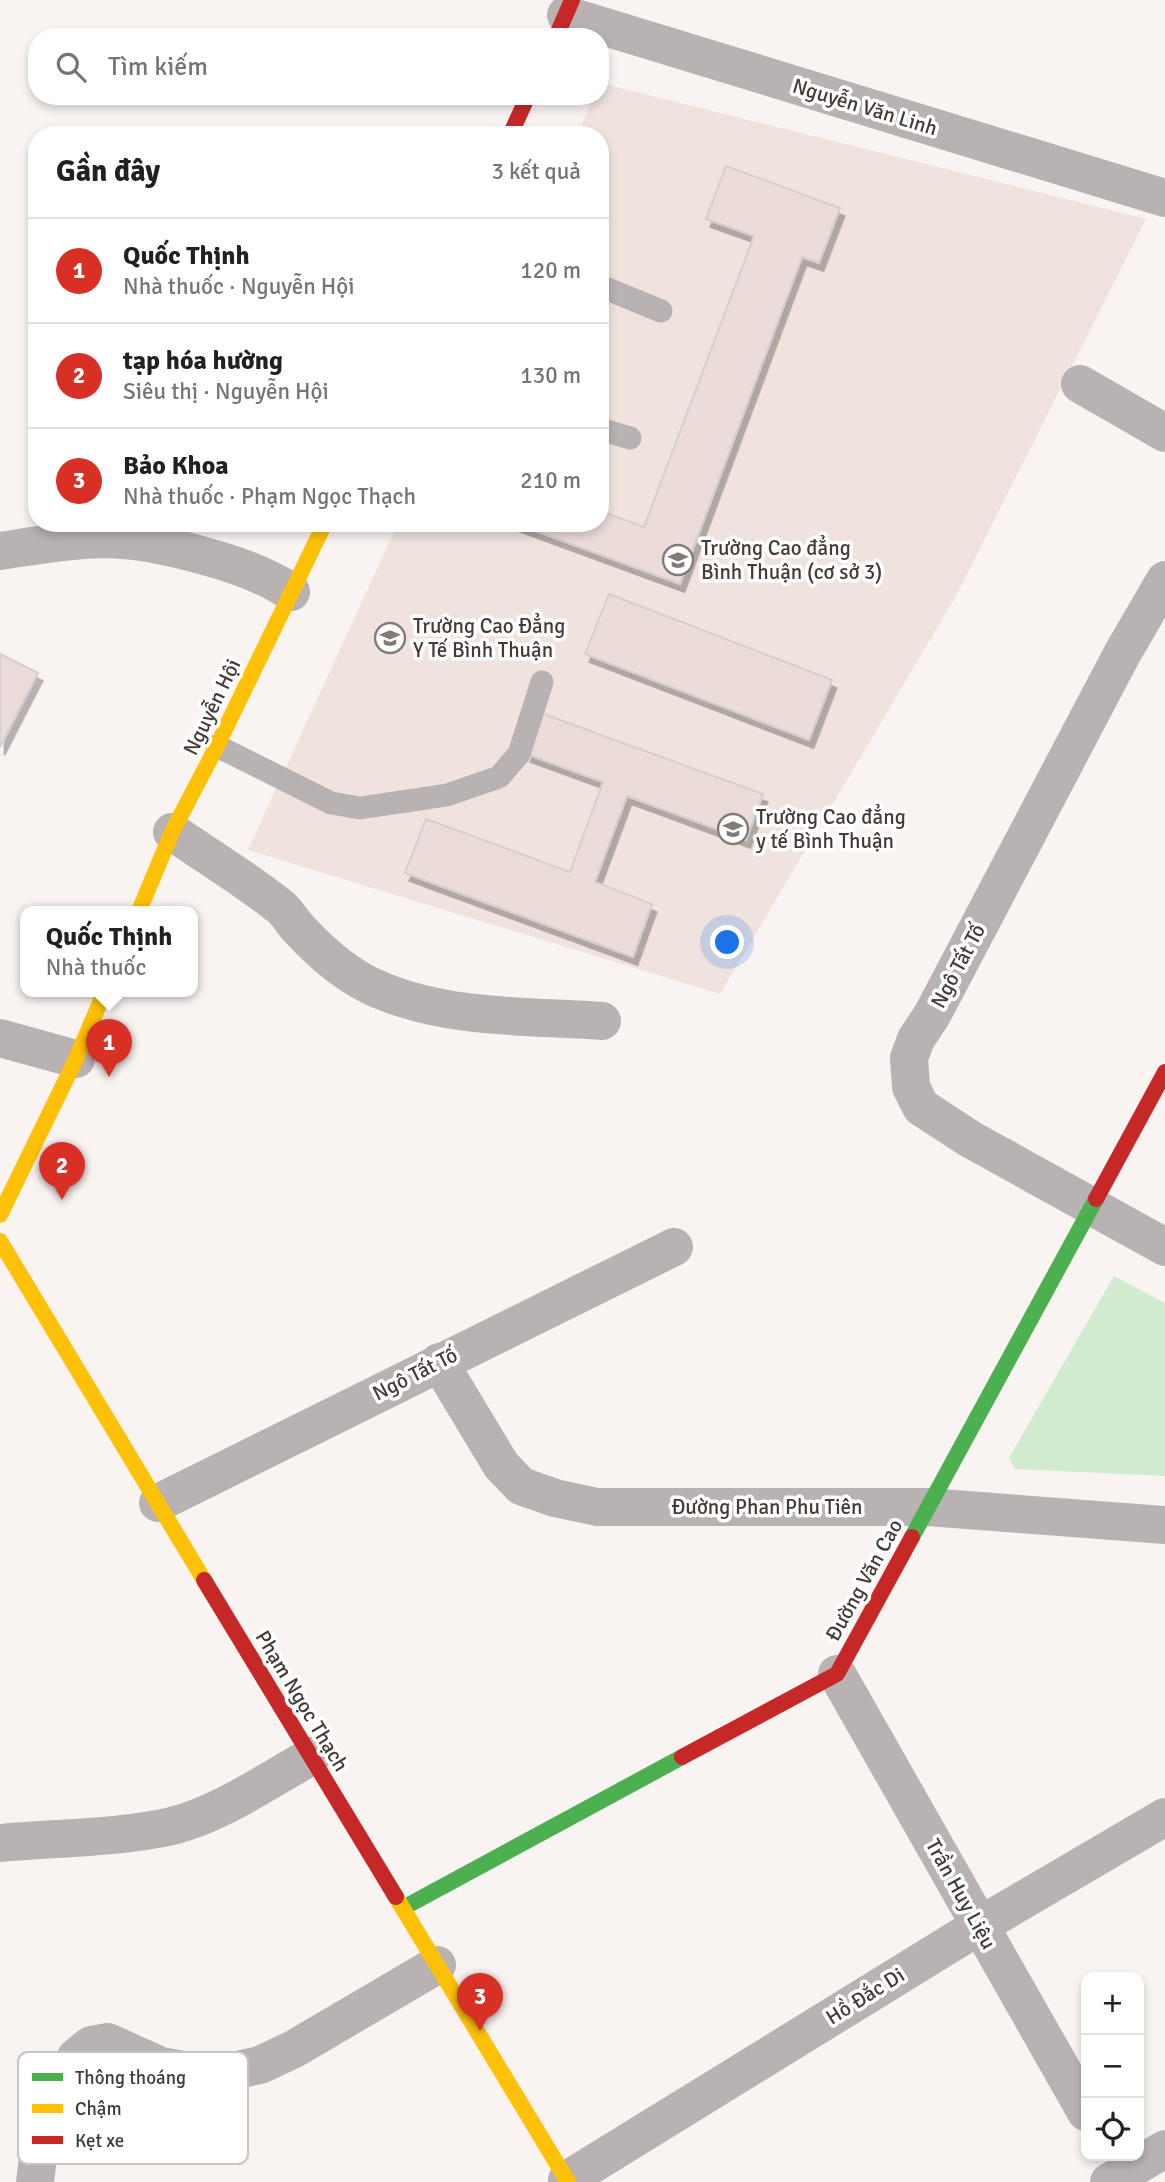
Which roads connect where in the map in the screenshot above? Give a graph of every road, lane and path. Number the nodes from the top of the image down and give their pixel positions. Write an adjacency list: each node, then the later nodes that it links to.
1 (565, 17): 2 (street, Nguyễn Văn Linh)
2 (601, 28)
3 (609, 30): 6 (street, Nguyễn Văn Linh)
4 (524, 105): 5 (street)
5 (514, 126)
6 (1165, 198)
7 (609, 290): 8 (lane)
8 (661, 311)
9 (1080, 384): 11 (street)
10 (609, 432): 12 (lane)
11 (1165, 433)
12 (630, 438)
13 (320, 532): 17 (street, Nguyễn Hội)
14 (38, 534): 15 (street); 17 (street)
15 (0, 551)
16 (1165, 580): 27 (street, Ngô Tất Tố)
17 (291, 592): 19 (street, Nguyễn Hội)
18 (542, 682): 19 (lane)
19 (217, 746): 20 (street, Nguyễn Hội)
20 (173, 832): 21 (street, Nguyễn Hội); 23 (street)
21 (141, 906)
22 (102, 997): 25 (street)
23 (602, 1021)
24 (0, 1038): 25 (street)
25 (76, 1059): 28 (street)
26 (1165, 1073): 27 (street, Đường Văn Cao)
27 (1092, 1206): 31 (street, Ngô Tất Tố); 34 (street, Đường Văn Cao)
28 (0, 1215)
29 (0, 1241): 33 (street, Phạm Ngọc Thạch)
30 (674, 1247): 32 (street, Ngô Tất Tố)
31 (1165, 1247)
32 (439, 1362): 33 (street, Ngô Tất Tố); 34 (street, Đường Phan Phu Tiên)
33 (158, 1503): 37 (street, Phạm Ngọc Thạch)
34 (928, 1507): 35 (street, Đường Phan Phu Tiên); 36 (street, Đường Văn Cao)
35 (1165, 1525)
36 (837, 1674): 40 (street, Đường Văn Cao); 41 (street, Trần Huy Liệu)
37 (312, 1756): 39 (street); 40 (street, Phạm Ngọc Thạch)
38 (1165, 1817): 41 (street, Hồ Đắc Di)
39 (0, 1843)
40 (403, 1908): 42 (street, Phạm Ngọc Thạch)
41 (979, 1926): 46 (street, Trần Huy Liệu); 50 (street, Hồ Đắc Di)
42 (437, 1965): 45 (street); 50 (street, Phạm Ngọc Thạch)
43 (82, 2052): 44 (street)
44 (130, 2052)
45 (248, 2068)
46 (1081, 2103)
47 (1165, 2149): 49 (street)
48 (37, 2164): 51 (street)
49 (1117, 2173)
50 (568, 2181)
51 (35, 2182)

